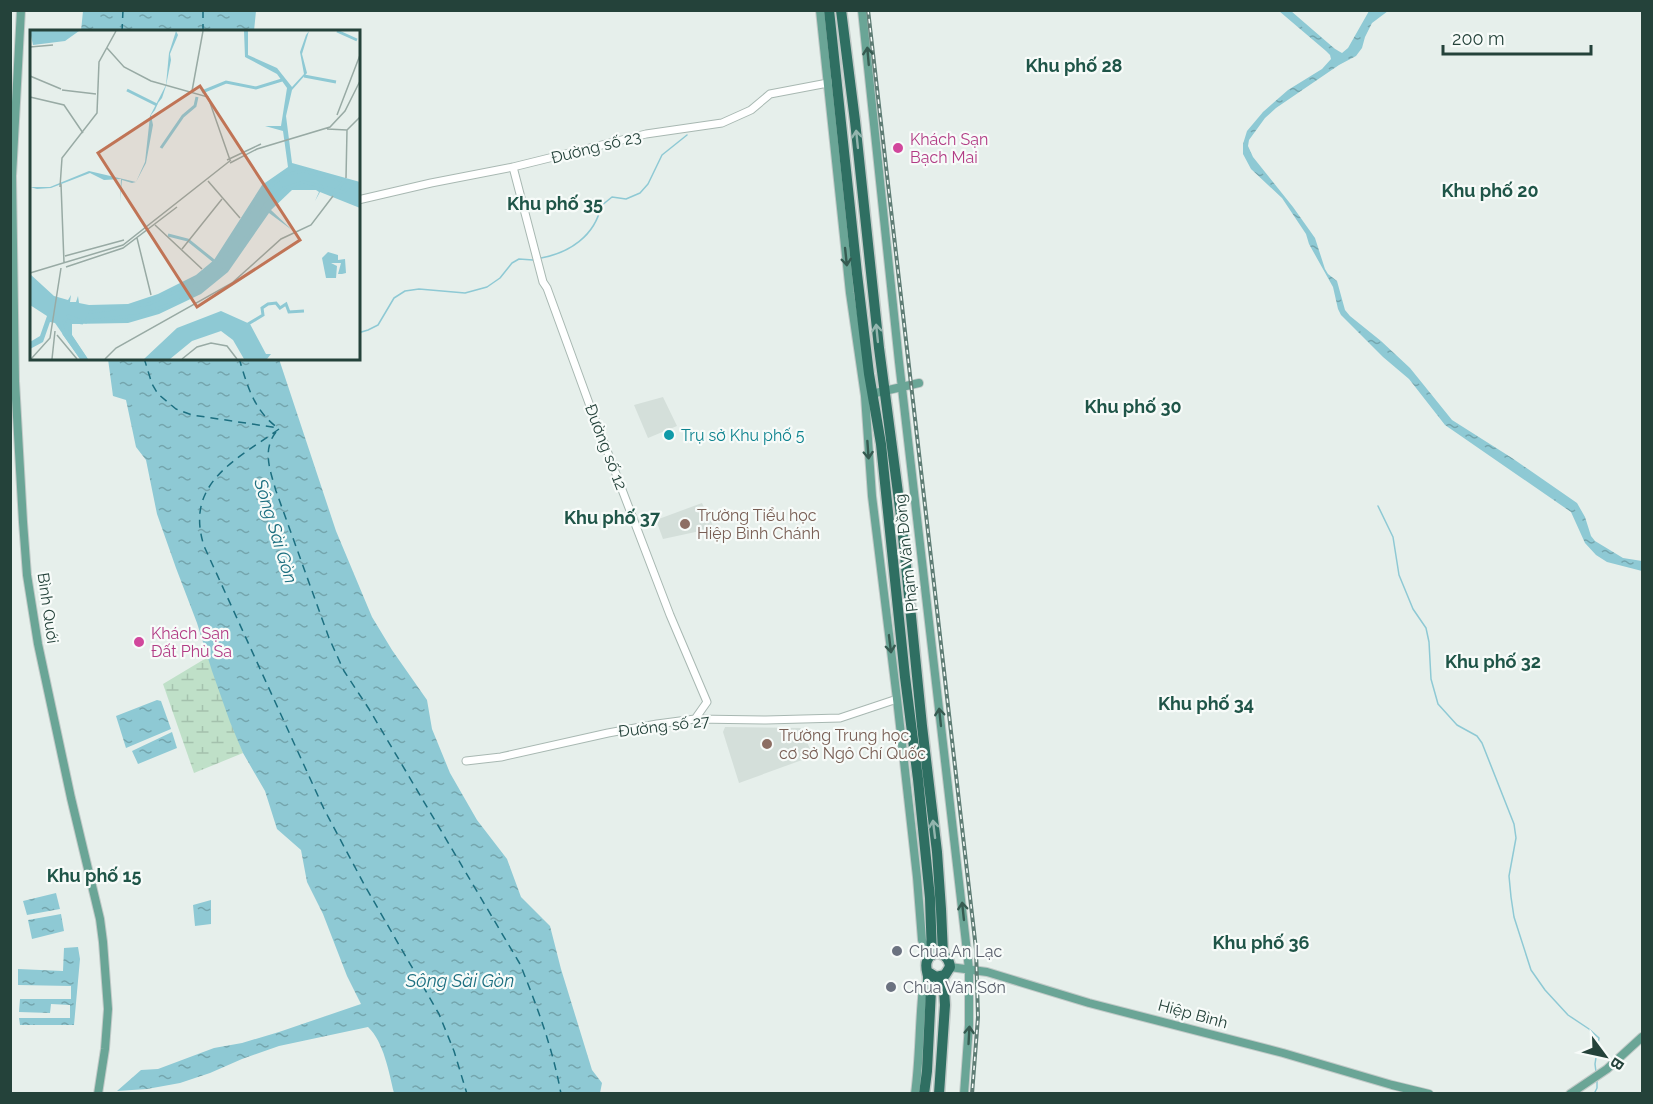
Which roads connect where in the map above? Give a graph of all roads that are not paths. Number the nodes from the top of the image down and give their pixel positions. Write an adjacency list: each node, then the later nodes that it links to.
1 (21, 10): 21 (main road, Bình Quới)
2 (820, 10): 6 (main road, Phạm Văn Đồng)
3 (829, 10): 6 (highway, Phạm Văn Đồng)
4 (841, 10): 11 (highway, Phạm Văn Đồng, one-way to 4)
5 (862, 10): 10 (main road, Phạm Văn Đồng, one-way to 5)
6 (831, 82): 7 (street, Đường số 23); 12 (highway, Phạm Văn Đồng, one-way to 12)
7 (513, 167): 8 (street, Đường số 23); 14 (street, Đường số 12)
8 (360, 200)
9 (920, 383): 10 (main road)
10 (902, 386): 11 (main road); 17 (main road, Phạm Văn Đồng, one-way to 10)
11 (885, 391): 12 (main road); 16 (highway, Phạm Văn Đồng, one-way to 11)
12 (869, 395): 13 (main road, Phạm Văn Đồng, one-way to 13); 16 (highway, Phạm Văn Đồng)
13 (897, 699): 14 (street, Đường số 27); 16 (main road, Phạm Văn Đồng)
14 (695, 719): 15 (street, Đường số 27)
15 (466, 761)
16 (934, 956): 18 (highway); 19 (highway)
17 (969, 969): 18 (main road, Hiệp Bình); 25 (main road, Phạm Văn Đồng, one-way to 17); 26 (main road, Hiệp Bình)
18 (946, 972): 19 (highway); 24 (highway)
19 (928, 978): 22 (main road); 23 (highway)
20 (1642, 1037): 27 (main road)
21 (98, 1094)
22 (915, 1094)
23 (924, 1094)
24 (939, 1094)
25 (964, 1094)
26 (1429, 1094)
27 (1570, 1094)

